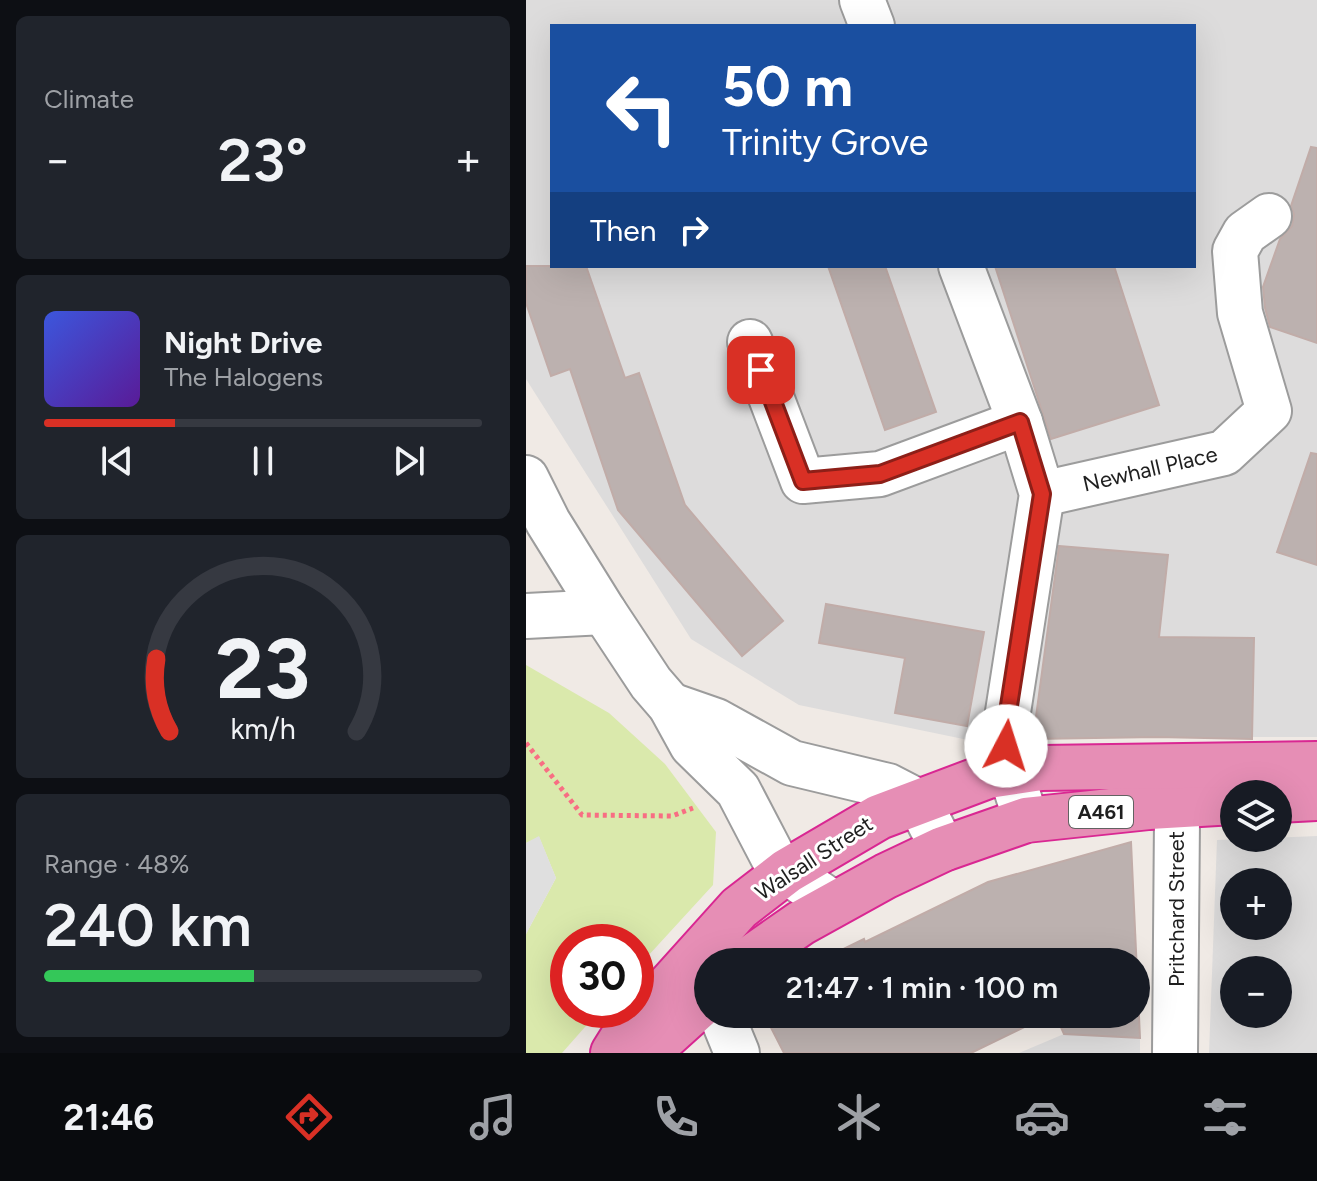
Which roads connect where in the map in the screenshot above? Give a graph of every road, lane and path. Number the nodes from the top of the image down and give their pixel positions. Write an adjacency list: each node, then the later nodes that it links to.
1 (862, 0): 2 (street)
2 (871, 24)
3 (1269, 216): 8 (street, Newhall Place)
4 (962, 268): 6 (street)
5 (750, 342): 6 (street)
6 (1020, 422): 8 (street)
7 (526, 478): 9 (street)
8 (1042, 494): 15 (street)
9 (537, 531): 10 (street)
10 (604, 612): 11 (street); 12 (street)
11 (526, 616)
12 (670, 705): 17 (street); 21 (street)
13 (526, 743): 17 (path)
14 (1317, 764): 16 (highway, Walsall Street)
15 (1011, 773): 16 (highway, Walsall Street); 21 (highway, Walsall Street); 22 (street)
16 (1175, 785): 18 (highway, Walsall Street / A461); 22 (highway, Walsall Street / A461); 34 (street, Pritchard Street)
17 (738, 790): 24 (street)
18 (1220, 798)
19 (1317, 798): 20 (highway)
20 (1292, 799)
21 (919, 802): 23 (street); 24 (highway, Walsall Street)
22 (1026, 820): 23 (highway, Walsall Street / A461)
23 (943, 849): 25 (highway, Walsall Street / A461)
24 (787, 871): 25 (street); 26 (highway, Walsall Street)
25 (834, 904): 27 (highway, Walsall Street / A461)
26 (719, 948)
27 (764, 948)
28 (694, 993): 31 (highway, Walsall Street)
29 (694, 995): 32 (highway, Walsall Street)
30 (721, 1028): 33 (street)
31 (613, 1053)
32 (647, 1053)
33 (737, 1053)
34 (1175, 1053)

